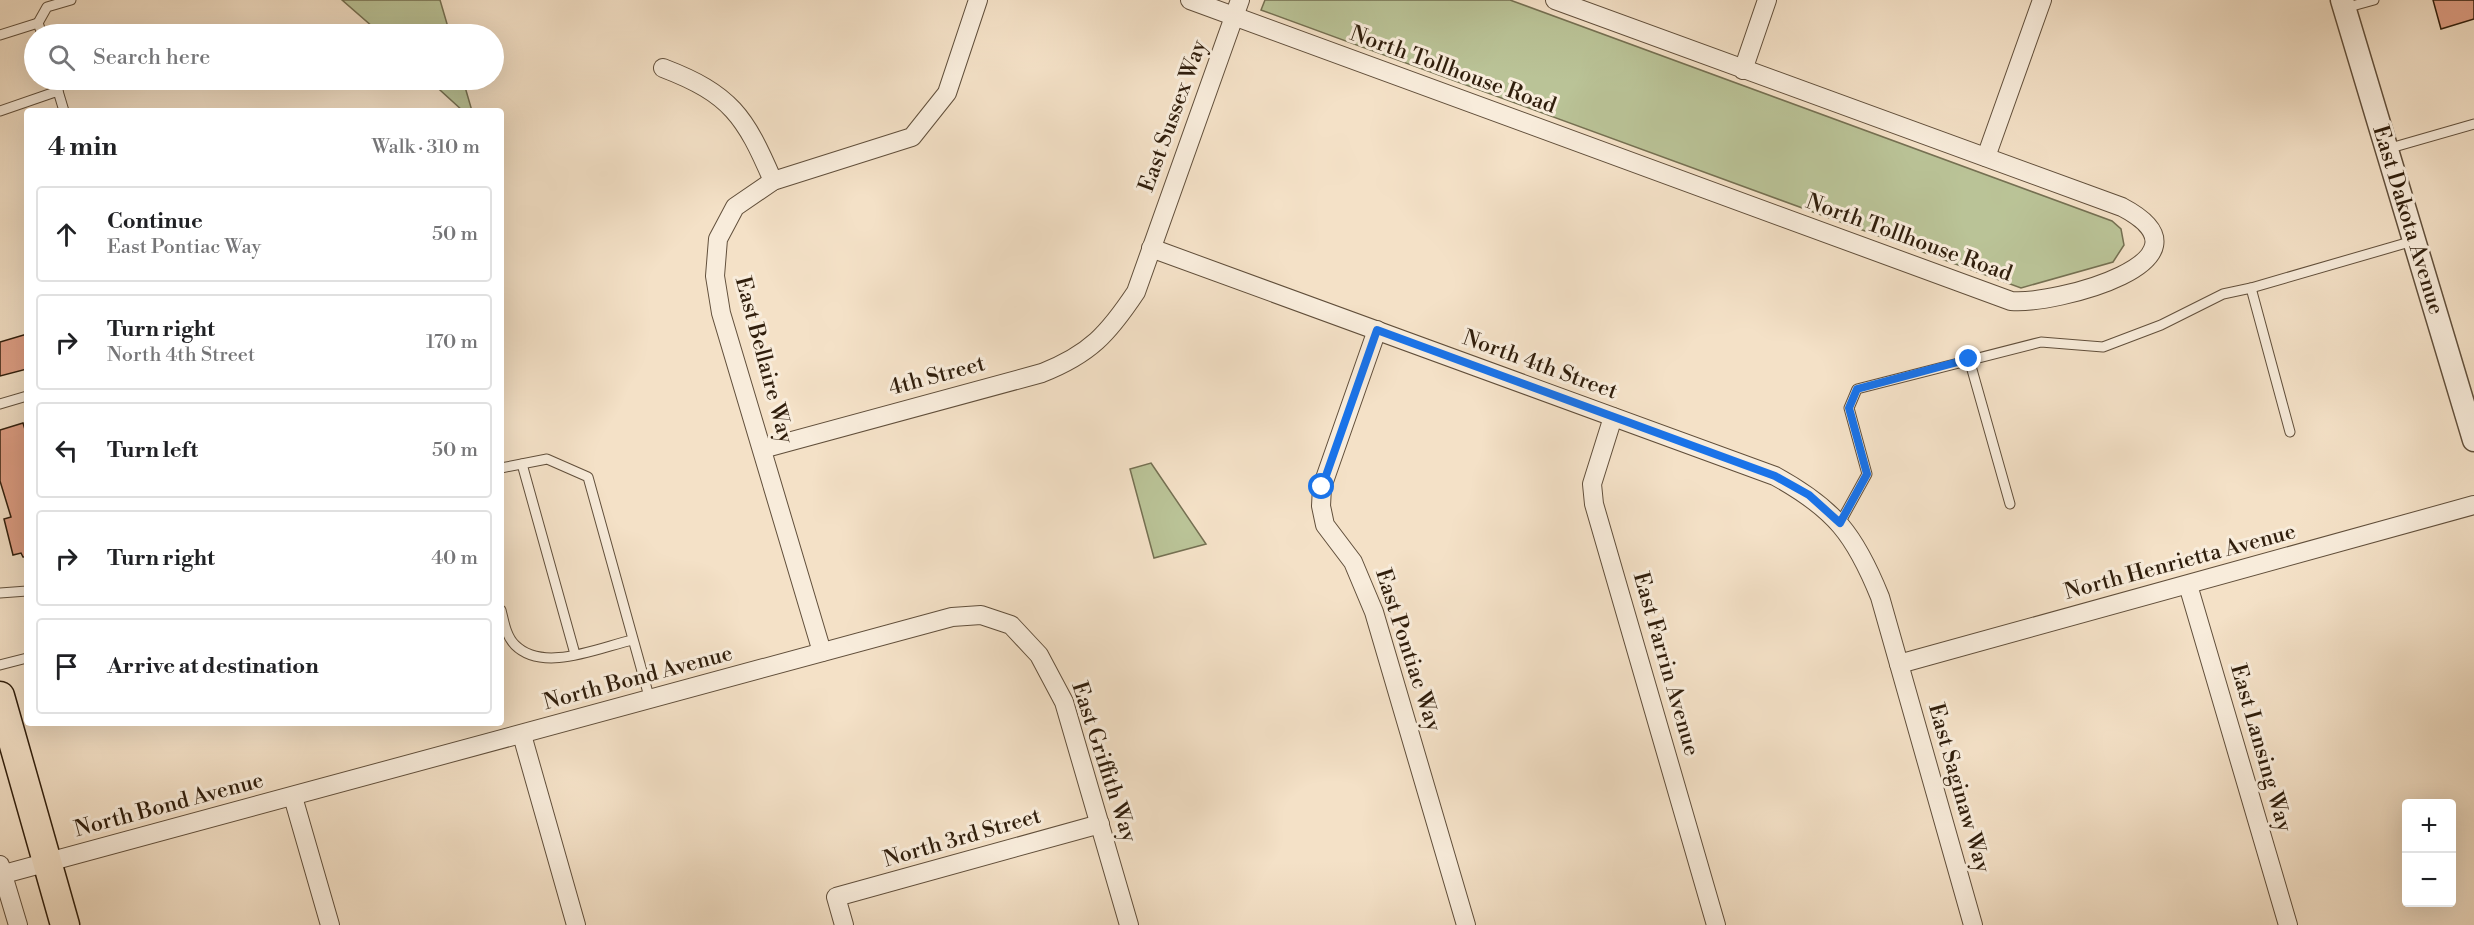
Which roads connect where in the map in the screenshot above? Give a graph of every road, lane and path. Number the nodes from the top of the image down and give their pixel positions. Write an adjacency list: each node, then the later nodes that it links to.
1 (71, 0): 10 (lane)
2 (978, 0): 22 (street, East Bellaire Way)
3 (1190, 0): 9 (street, North Tollhouse Road)
4 (1554, 0): 15 (street, North Tollhouse Road)
5 (1767, 0): 15 (street)
6 (2042, 0): 21 (street)
7 (2374, 0): 8 (lane)
8 (2344, 4): 20 (street, East Dakota Avenue)
9 (1237, 8): 21 (street, North Tollhouse Road); 24 (street, East Sussex Way)
10 (38, 23): 11 (lane)
11 (35, 24)
12 (24, 27): 13 (lane)
13 (0, 35)
14 (663, 68): 22 (street)
15 (1743, 70): 21 (street, North Tollhouse Road)
16 (58, 91): 17 (lane); 18 (lane)
17 (63, 108)
18 (0, 111)
19 (2474, 124): 20 (lane)
20 (2387, 149): 23 (street, East Dakota Avenue)
21 (1986, 157)
22 (773, 181): 33 (street, East Bellaire Way)
23 (2414, 241): 25 (lane); 32 (street, East Dakota Avenue)
24 (1151, 248): 26 (street, North 4th Street); 33 (street, 4th Street)
25 (2251, 288): 27 (lane); 31 (lane)
26 (1377, 330): 30 (street, North 4th Street); 63 (street, East Pontiac Way)
27 (1969, 359): 36 (lane); 38 (lane)
28 (24, 397): 29 (lane)
29 (0, 405)
30 (1613, 417): 38 (street, North 4th Street); 64 (street, East Farrin Avenue)
31 (2290, 432)
32 (2473, 434)
33 (762, 449): 45 (street, East Bellaire Way)
34 (522, 464): 35 (lane); 44 (lane); 46 (lane)
35 (504, 467)
36 (2010, 504)
37 (2474, 505): 39 (street, North Henrietta Avenue)
38 (1840, 523): 48 (street, North 4th Street)
39 (2188, 585): 48 (street, North Henrietta Avenue); 66 (street, East Lansing Way)
40 (24, 591): 41 (lane)
41 (0, 593)
42 (504, 620): 46 (lane)
43 (1011, 625): 45 (street, North Bond Avenue); 54 (street, East Griffith Way)
44 (632, 640): 46 (lane); 51 (lane)
45 (822, 652): 51 (street, North Bond Avenue)
46 (575, 654)
47 (24, 659): 49 (lane)
48 (1899, 664): 65 (street, East Saginaw Way)
49 (0, 665)
50 (0, 696): 55 (main road)
51 (650, 700): 52 (street, North Bond Avenue)
52 (522, 735): 53 (street, North Bond Avenue); 60 (street)
53 (293, 796): 55 (street, North Bond Avenue); 59 (street)
54 (1100, 824): 61 (street, North 3rd Street); 62 (street, East Griffith Way)
55 (47, 862): 56 (street, North Bond Avenue); 58 (main road)
56 (1, 871): 57 (street)
57 (18, 925)
58 (65, 925)
59 (330, 925)
60 (576, 925)
61 (844, 925)
62 (1130, 925)
63 (1466, 925)
64 (1716, 925)
65 (1973, 925)
66 (2288, 925)

